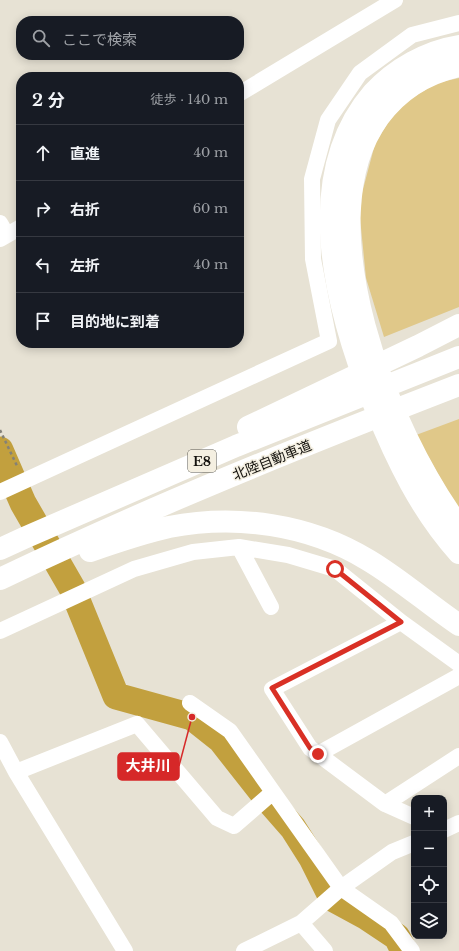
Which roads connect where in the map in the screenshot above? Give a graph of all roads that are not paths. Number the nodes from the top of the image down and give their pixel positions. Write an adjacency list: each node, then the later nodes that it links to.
1 (395, 0): 5 (street)
2 (459, 23): 12 (street)
3 (459, 46): 17 (highway)
4 (459, 66): 13 (highway)
5 (244, 91)
6 (16, 228): 7 (street)
7 (2, 232)
8 (459, 325): 11 (highway)
9 (459, 357): 11 (highway, 北陸自動車道 / E8)
10 (459, 384): 14 (highway, 北陸自動車道 / E8)
11 (329, 398): 16 (highway, 北陸自動車道 / E8)
12 (13, 486)
13 (459, 526)
14 (85, 546): 18 (highway); 23 (highway)
15 (239, 547): 21 (street); 22 (street); 24 (street)
16 (0, 549)
17 (459, 553)
18 (36, 567): 19 (highway); 20 (highway)
19 (0, 579)
20 (0, 588)
21 (271, 607)
22 (401, 622): 25 (street); 29 (street)
23 (459, 625)
24 (0, 631)
25 (459, 664)
26 (459, 676): 29 (street)
27 (190, 703): 32 (street)
28 (0, 742): 31 (street)
29 (318, 754): 33 (street)
30 (459, 756): 33 (street)
31 (16, 772): 32 (street); 40 (street)
32 (273, 792): 38 (street)
33 (384, 804): 34 (street)
34 (411, 816)
35 (459, 823): 36 (street)
36 (447, 829)
37 (411, 844): 38 (street)
38 (342, 888): 39 (street); 43 (street)
39 (300, 924): 41 (street); 42 (street)
40 (125, 951)
41 (244, 951)
42 (325, 951)
43 (412, 951)

